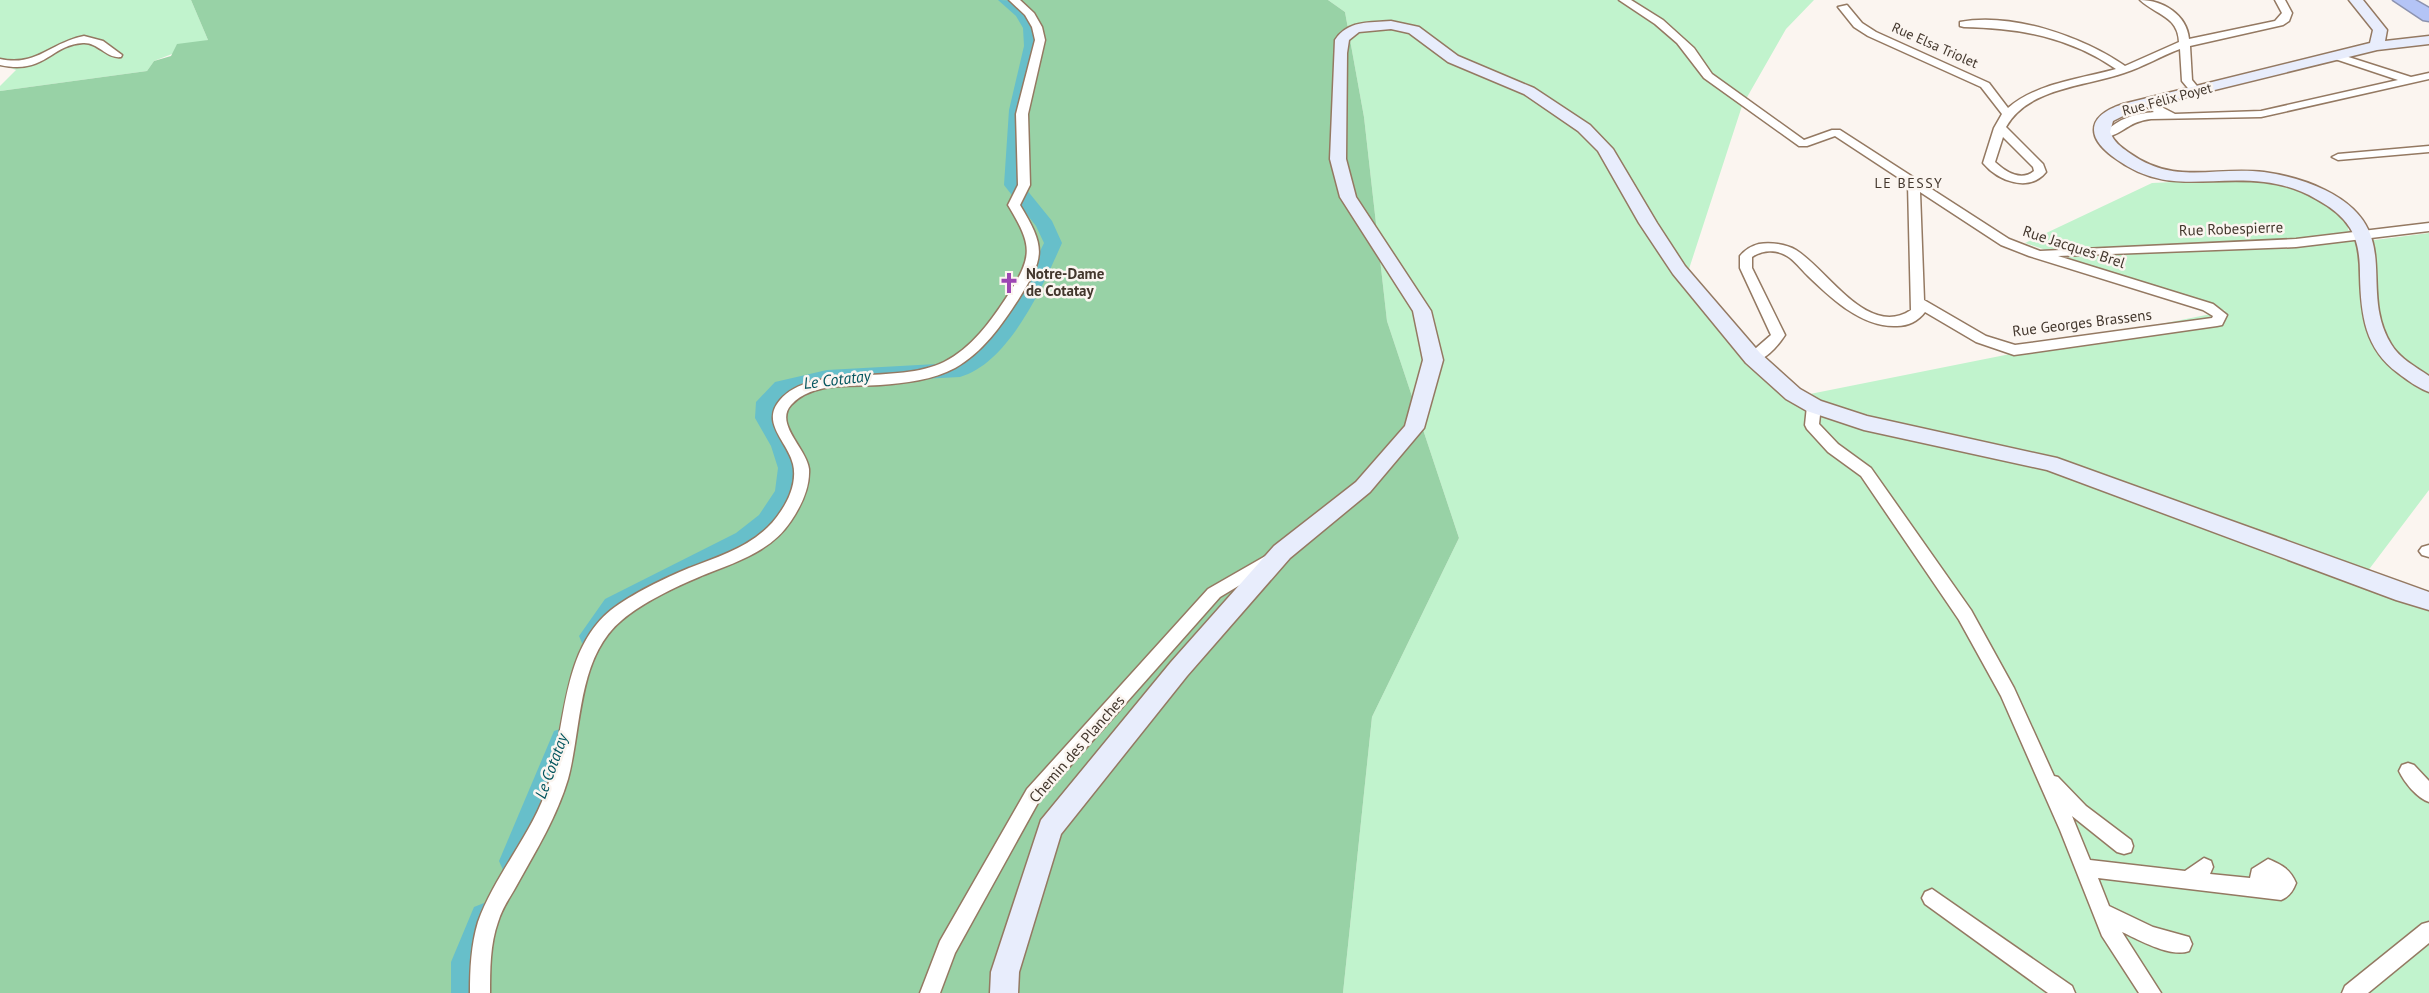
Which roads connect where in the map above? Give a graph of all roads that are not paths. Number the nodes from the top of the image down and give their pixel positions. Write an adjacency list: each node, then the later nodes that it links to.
1 (1014, 0): 53 (street)
2 (1624, 0): 30 (street, Rue Jacques Brel)
3 (2145, 0): 14 (street)
4 (2280, 0): 14 (street)
5 (2356, 0): 11 (street)
6 (2402, 0): 10 (highway)
7 (2413, 0): 9 (highway)
8 (1844, 7): 24 (street, Rue Elsa Triolet)
9 (2429, 9)
10 (2429, 16)
11 (2374, 22): 13 (street); 15 (street)
12 (1964, 24): 19 (street)
13 (2424, 40): 15 (street, Rue Félix Poyet)
14 (2183, 44): 19 (street); 22 (street)
15 (2377, 46): 17 (street, Rue Félix Poyet)
16 (117, 55): 18 (street)
17 (2336, 56): 21 (street); 22 (street, Rue Félix Poyet)
18 (0, 62)
19 (2124, 70): 24 (street)
20 (2429, 76): 21 (street)
21 (2410, 80): 25 (street)
22 (2196, 91): 23 (street, Rue Félix Poyet)
23 (2146, 102): 25 (street); 32 (street, Rue Félix Poyet)
24 (2010, 114): 26 (street)
25 (2171, 116): 27 (street)
26 (2000, 128): 26 (street)
27 (2112, 133)
28 (2429, 149): 29 (street)
29 (2338, 157)
30 (1914, 183): 33 (street, Rue Jacques Brel); 34 (street)
31 (2429, 227): 32 (street, Rue Robespierre)
32 (2363, 235): 33 (street, Rue Robespierre); 37 (street)
33 (2033, 253): 35 (street, Rue Jacques Brel)
34 (1917, 302): 35 (street, Rue Georges Brassens); 36 (street)
35 (2220, 315)
36 (1753, 358): 38 (street); 39 (street)
37 (2429, 385)
38 (1815, 406): 40 (street); 42 (street)
39 (1282, 552): 54 (street, Chemin des Planches); 55 (street)
40 (2429, 601)
41 (2408, 771): 43 (street)
42 (2046, 777): 44 (street); 46 (street)
43 (2429, 794)
44 (2124, 846)
45 (2204, 867): 47 (street)
46 (2085, 868): 47 (street); 50 (street)
47 (2188, 880): 48 (street)
48 (2260, 889)
49 (1932, 898): 56 (street)
50 (2102, 912): 52 (street); 57 (street)
51 (2429, 931): 58 (street)
52 (2182, 944)
53 (480, 993)
54 (930, 993)
55 (1005, 993)
56 (2065, 993)
57 (2151, 993)
58 (2352, 993)

